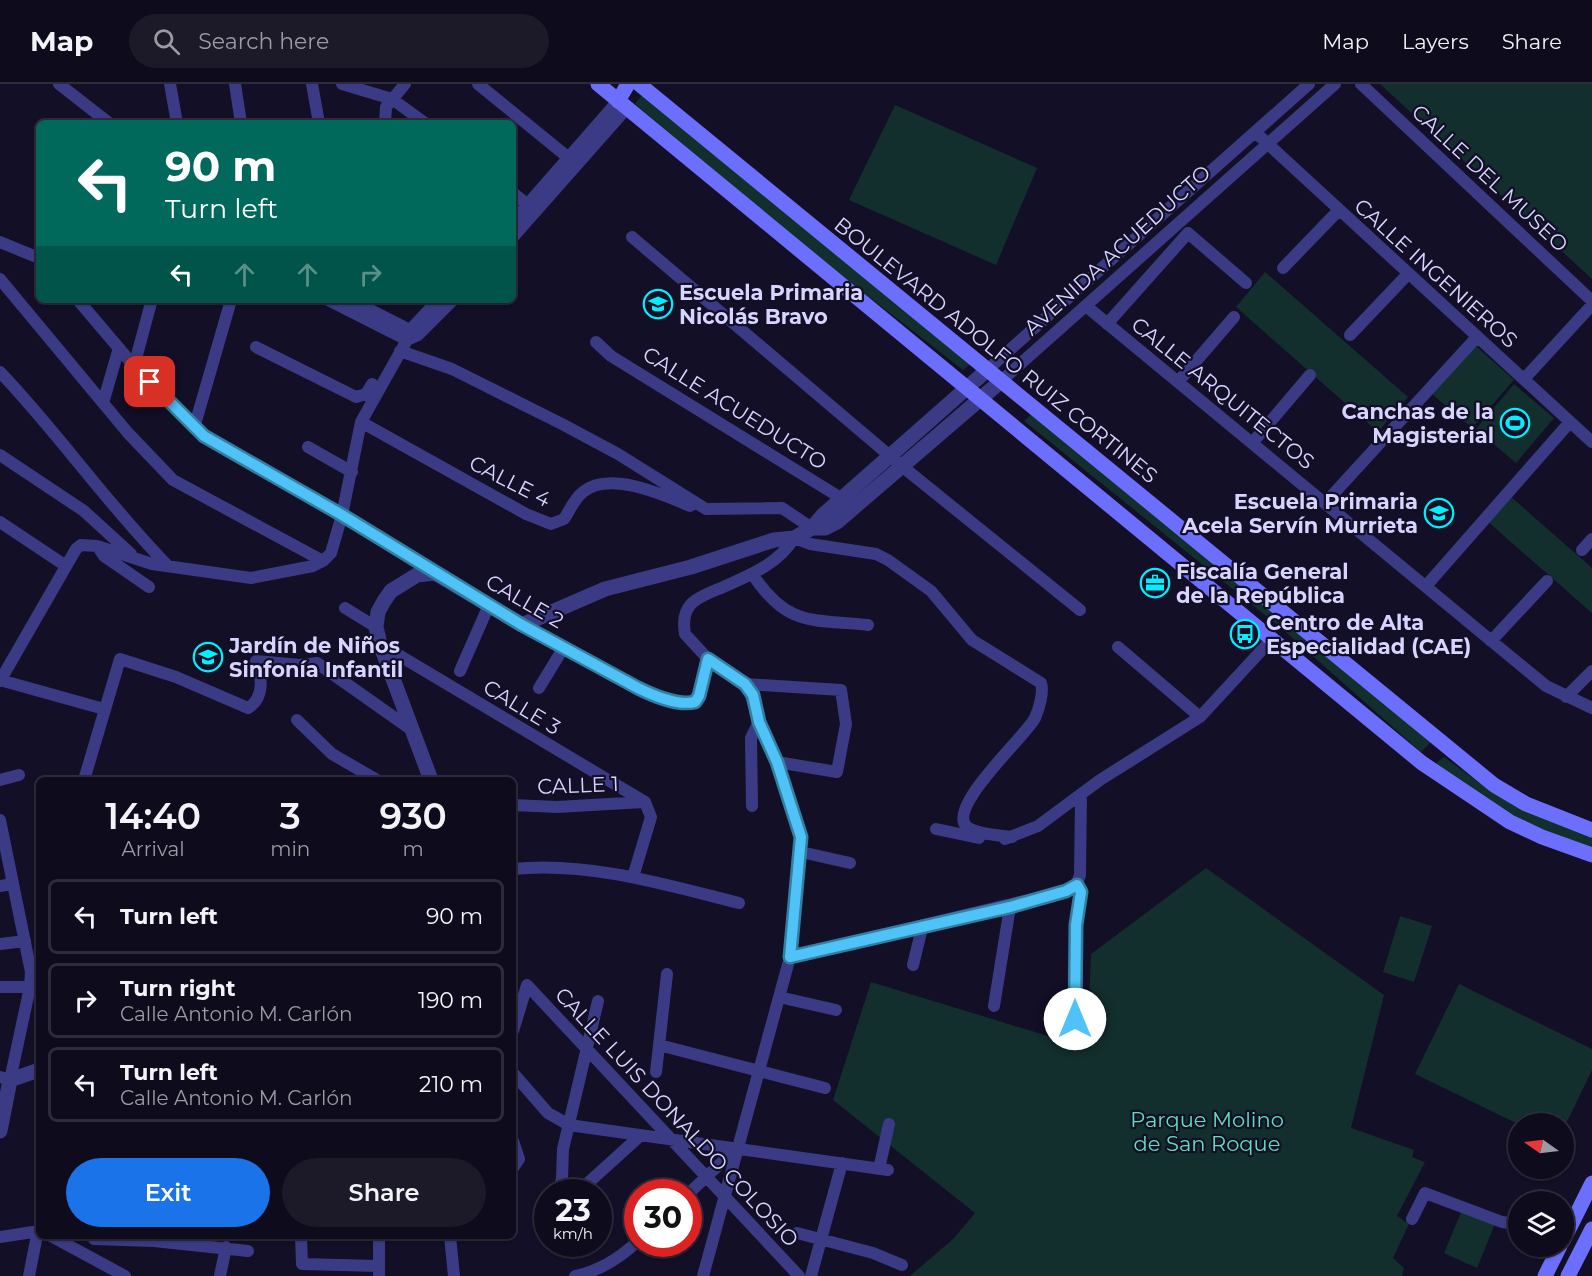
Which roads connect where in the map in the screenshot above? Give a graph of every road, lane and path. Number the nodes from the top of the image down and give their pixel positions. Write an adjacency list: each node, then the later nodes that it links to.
1 (59, 84): 16 (street)
2 (170, 84): 17 (street)
3 (235, 84): 18 (street)
4 (312, 84): 19 (street)
5 (342, 84): 14 (street)
6 (405, 84): 14 (street)
7 (478, 84): 24 (street)
8 (598, 84): 15 (main road)
9 (628, 84): 15 (main road)
10 (1309, 84): 22 (street, AVENIDA ACUEDUCTO)
11 (1335, 84): 23 (street, AVENIDA ACUEDUCTO)
12 (1361, 84): 44 (street, CALLE DEL MUSEO)
13 (643, 85): 15 (main road); 56 (main road, BOULEVARD ADOLFO RUIZ CORTINES)
14 (392, 99): 20 (street); 21 (street)
15 (622, 104): 24 (street); 62 (main road)
16 (104, 120)
17 (176, 120)
18 (241, 120)
19 (318, 120)
20 (384, 120)
21 (421, 120)
22 (1255, 132): 23 (street, CALLE INGENIEROS); 56 (street, AVENIDA ACUEDUCTO)
23 (1266, 144): 27 (street, CALLE INGENIEROS); 45 (street, AVENIDA ACUEDUCTO)
24 (574, 162): 26 (street); 29 (street)
25 (516, 195): 26 (street)
26 (528, 205): 28 (street)
27 (1338, 211): 33 (street); 34 (street, CALLE INGENIEROS)
28 (516, 227)
29 (516, 229)
30 (632, 237): 72 (street)
31 (0, 242): 32 (street)
32 (36, 257)
33 (1282, 268)
34 (1408, 274): 48 (street); 49 (street, CALLE INGENIEROS)
35 (0, 279): 64 (street)
36 (1246, 283): 47 (street)
37 (81, 303): 53 (street, CALLE 2)
38 (152, 303): 54 (street)
39 (230, 303): 67 (street)
40 (334, 303): 50 (street)
41 (356, 303): 50 (street)
42 (436, 303): 50 (street)
43 (450, 303): 50 (street)
44 (1592, 303): 59 (street)
45 (1086, 306): 47 (street, CALLE ARQUITECTOS); 60 (street, AVENIDA ACUEDUCTO)
46 (1234, 317): 61 (street)
47 (1107, 324): 61 (street, CALLE ARQUITECTOS)
48 (1350, 335)
49 (1476, 338): 59 (street, CALLE INGENIEROS); 75 (street)
50 (406, 340): 55 (street); 77 (street)
51 (596, 342): 76 (street, CALLE ACUEDUCTO)
52 (256, 347): 55 (street)
53 (119, 348): 54 (street, CALLE 2); 64 (street)
54 (135, 366): 67 (street, CALLE 2)
55 (389, 369): 65 (street)
56 (986, 371): 60 (main road, BOULEVARD ADOLFO RUIZ CORTINES); 62 (street, AVENIDA ACUEDUCTO)
57 (0, 372): 88 (street)
58 (1310, 375): 68 (street)
59 (1524, 379): 66 (street, CALLE INGENIEROS)
60 (1000, 382): 63 (street, AVENIDA ACUEDUCTO); 130 (main road, BOULEVARD ADOLFO RUIZ CORTINES)
61 (1178, 382): 68 (street, CALLE ARQUITECTOS)
62 (967, 388): 63 (main road); 72 (street, AVENIDA ACUEDUCTO)
63 (981, 400): 73 (street, AVENIDA ACUEDUCTO); 100 (main road)
64 (103, 403): 86 (street)
65 (361, 422): 74 (street); 77 (street, CALLE 4)
66 (1570, 422): 69 (street, CALLE INGENIEROS); 92 (street)
67 (195, 428): 78 (street, CALLE 2)
68 (1253, 442): 75 (street, CALLE ARQUITECTOS)
69 (1592, 442)
70 (308, 447): 74 (street)
71 (0, 455): 85 (street)
72 (891, 456): 73 (street); 76 (street, AVENIDA ACUEDUCTO)
73 (903, 467): 76 (street, AVENIDA ACUEDUCTO); 96 (street)
74 (352, 472): 78 (street)
75 (1326, 502): 92 (street, CALLE ARQUITECTOS)
76 (848, 503): 80 (street, AVENIDA ACUEDUCTO)
77 (706, 509): 80 (street)
78 (342, 515): 86 (street); 89 (street, CALLE 2)
79 (0, 522): 87 (street)
80 (812, 528): 81 (street, AVENIDA ACUEDUCTO)
81 (794, 538): 90 (street); 97 (street, AVENIDA ACUEDUCTO); 132 (street)
82 (1592, 539): 84 (street)
83 (97, 546): 85 (street); 87 (street); 93 (street)
84 (1582, 550)
85 (136, 559): 88 (street)
86 (323, 561): 88 (street)
87 (66, 566): 108 (street)
88 (168, 567)
89 (435, 573): 94 (street, CALLE 2); 99 (street)
90 (752, 574): 98 (street); 105 (street)
91 (1547, 581): 101 (street)
92 (1426, 586): 101 (street, CALLE ARQUITECTOS)
93 (149, 587)
94 (489, 605): 97 (street, CALLE 2); 106 (street)
95 (345, 608): 99 (street)
96 (1080, 610)
97 (522, 625): 103 (street, CALLE 2)
98 (868, 626)
99 (376, 627): 102 (street)
100 (1272, 639): 114 (street); 134 (main road)
101 (1491, 641): 111 (street, CALLE ARQUITECTOS)
102 (380, 644): 117 (street); 125 (street, CALLE 3)
103 (564, 647): 105 (street, CALLE 2); 110 (street)
104 (1118, 647): 114 (street)
105 (708, 659): 109 (street)
106 (460, 671)
107 (1592, 671): 111 (street)
108 (0, 681): 113 (street)
109 (745, 684): 116 (street); 118 (street)
110 (539, 688)
111 (1566, 697): 112 (street, CALLE ARQUITECTOS)
112 (1592, 708)
113 (104, 709): 117 (street); 120 (street)
114 (1200, 717): 124 (street)
115 (297, 720): 121 (street)
116 (759, 722): 118 (street); 127 (street)
117 (412, 730): 122 (street)
118 (777, 762): 133 (street)
119 (19, 775): 123 (street)
120 (85, 777)
121 (372, 777)
122 (430, 777)
123 (0, 780)
124 (1081, 795): 132 (street); 139 (street)
125 (645, 802): 126 (street, CALLE 1); 137 (street)
126 (516, 806)
127 (752, 806)
128 (0, 820): 131 (street)
129 (936, 829): 132 (street)
130 (1592, 830)
131 (1, 836): 138 (street)
132 (1012, 837)
133 (801, 852): 135 (street); 145 (street)
134 (1592, 855)
135 (850, 863)
136 (516, 869): 137 (street)
137 (633, 877): 140 (street)
138 (6, 885): 143 (street)
139 (1079, 888): 141 (street); 146 (street); 155 (street)
140 (739, 903)
141 (1010, 907): 142 (street); 153 (street)
142 (922, 928): 145 (street); 147 (street)
143 (24, 941): 144 (street); 150 (street)
144 (0, 944)
145 (790, 957): 151 (street)
146 (1083, 958)
147 (913, 965)
148 (668, 974): 157 (street)
149 (0, 987): 150 (street)
150 (34, 987): 163 (street)
151 (779, 997): 154 (street); 159 (street)
152 (598, 1001): 158 (street)
153 (994, 1006)
154 (836, 1010)
155 (1075, 1019)
156 (516, 1020): 158 (street, CALLE LUIS DONALDO COLOSIO)
157 (659, 1045): 159 (street); 161 (street)
158 (588, 1049): 166 (street); 169 (street, CALLE LUIS DONALDO COLOSIO)
159 (759, 1069): 164 (street); 170 (street)
160 (36, 1071): 163 (street)
161 (656, 1072)
162 (516, 1076): 166 (street)
163 (5, 1079): 167 (street)
164 (825, 1088)
165 (889, 1124): 172 (street)
166 (569, 1125): 168 (street); 175 (street)
167 (0, 1131)
168 (640, 1135): 169 (street); 176 (street)
169 (673, 1140): 170 (street); 174 (street, CALLE LUIS DONALDO COLOSIO)
170 (737, 1147): 172 (street); 174 (street); 179 (street)
171 (516, 1150): 173 (street)
172 (842, 1163): 187 (street)
173 (516, 1164)
174 (708, 1176): 177 (street); 179 (street, CALLE LUIS DONALDO COLOSIO)
175 (562, 1179)
176 (592, 1179)
177 (702, 1181)
178 (1592, 1183): 180 (main road)
179 (726, 1195): 207 (street); 208 (street, CALLE LUIS DONALDO COLOSIO)
180 (1574, 1218)
181 (1412, 1219): 182 (street)
182 (1508, 1223)
183 (1592, 1229): 195 (main road)
184 (36, 1231): 186 (street)
185 (796, 1233): 187 (street)
186 (0, 1237)
187 (822, 1238): 200 (street); 209 (street)
188 (37, 1239): 203 (street)
189 (58, 1239): 202 (street)
190 (94, 1239): 196 (street)
191 (301, 1239): 201 (street)
192 (379, 1239): 201 (street)
193 (450, 1239): 205 (street)
194 (1574, 1243): 195 (street)
195 (1584, 1245): 211 (main road)
196 (226, 1247): 197 (street); 204 (street)
197 (248, 1251)
198 (624, 1252): 206 (street)
199 (1554, 1257): 210 (main road)
200 (902, 1265)
201 (379, 1271)
202 (122, 1275)
203 (29, 1276)
204 (220, 1276)
205 (454, 1276)
206 (575, 1276)
207 (703, 1276)
208 (799, 1276)
209 (811, 1276)
210 (1545, 1276)
211 (1568, 1276)

